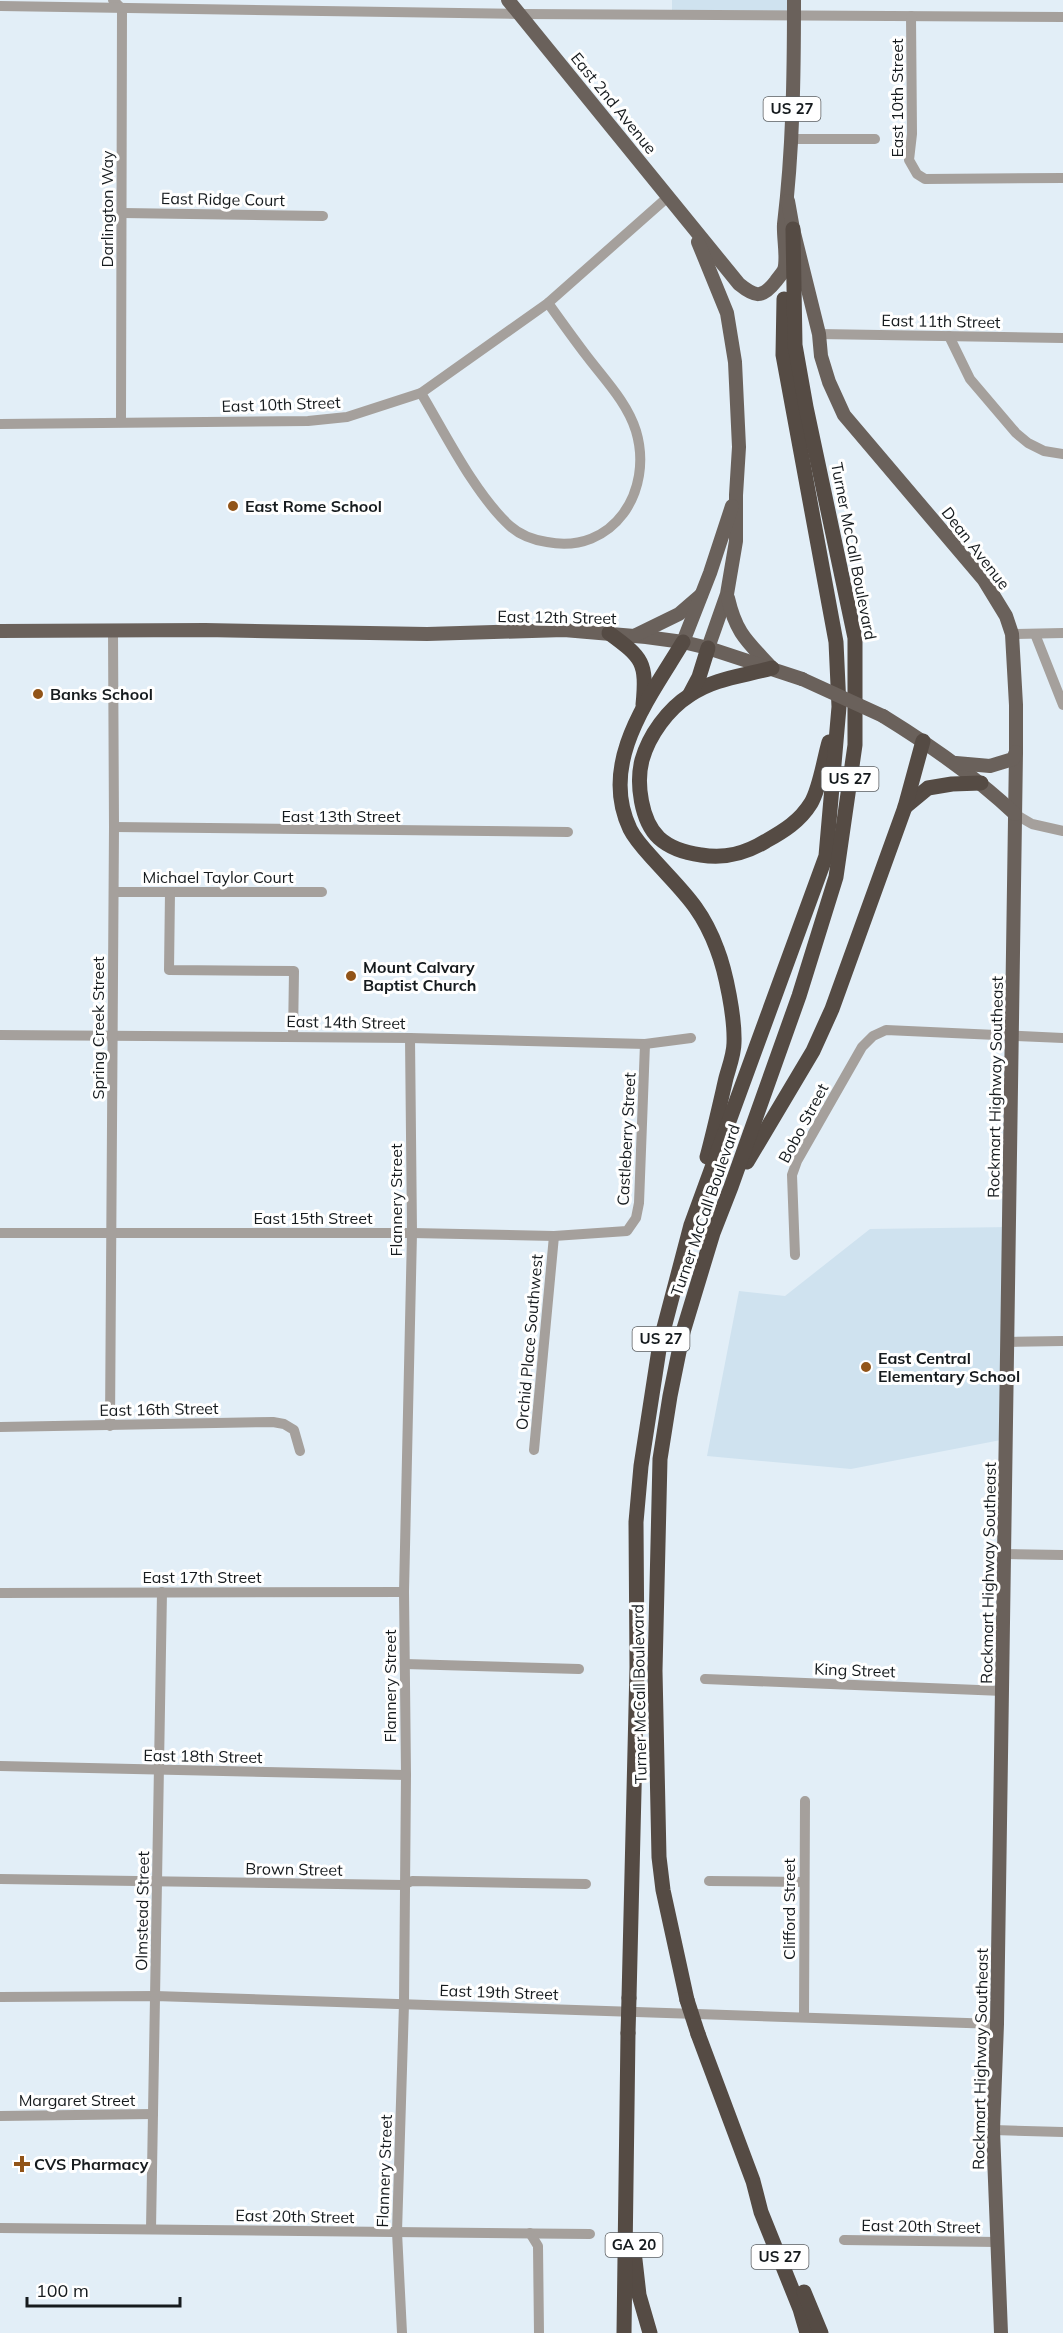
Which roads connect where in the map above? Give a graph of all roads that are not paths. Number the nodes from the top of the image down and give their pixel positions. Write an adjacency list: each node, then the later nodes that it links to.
1 (113, 0): 5 (street)
2 (508, 0): 6 (main road, East 2nd Avenue)
3 (794, 0): 8 (main road, Turner McCall Boulevard / US 27)
4 (0, 6): 5 (street)
5 (122, 9): 6 (street); 15 (street, Darlington Way)
6 (520, 14): 8 (street); 13 (main road, East 2nd Avenue)
7 (911, 16): 8 (street); 9 (street); 12 (street, East 10th Street)
8 (794, 17): 10 (main road, Turner McCall Boulevard / US 27)
9 (1063, 18)
10 (791, 139): 11 (street); 14 (main road, Turner McCall Boulevard / US 27)
11 (875, 139)
12 (1063, 178)
13 (669, 196): 17 (main road, East 2nd Avenue); 20 (street, East 10th Street)
14 (788, 201): 18 (main road, Turner McCall Boulevard / US 27); 19 (main road, Turner McCall Boulevard / US 27)
15 (123, 213): 16 (street, East Ridge Court); 25 (street, Darlington Way)
16 (323, 216)
17 (693, 229): 19 (main road); 28 (main road)
18 (793, 229): 21 (main road, Dean Avenue); 65 (highway, Turner McCall Boulevard / US 27)
19 (784, 269): 43 (highway, Turner McCall Boulevard / US 27)
20 (548, 303): 24 (street, East 10th Street); 24 (street)
21 (819, 334): 22 (street, East 11th Street); 35 (main road, Dean Avenue)
22 (949, 336): 23 (street, East 11th Street); 27 (street)
23 (1063, 338)
24 (421, 393): 25 (street, East 10th Street)
25 (121, 422): 26 (street, East 10th Street)
26 (0, 424)
27 (1063, 454)
28 (736, 495): 29 (main road); 30 (main road)
29 (702, 594): 37 (main road); 38 (main road)
30 (728, 594): 39 (main road); 40 (main road)
31 (113, 630): 32 (main road, East 12th Street); 33 (main road, East 12th Street); 51 (street, Spring Creek Street)
32 (0, 631)
33 (609, 633): 37 (main road, East 12th Street); 44 (highway)
34 (1063, 633): 36 (street)
35 (1012, 634): 36 (street); 46 (main road, Dean Avenue)
36 (1035, 634): 42 (street)
37 (634, 636): 38 (main road, East 12th Street)
38 (684, 642): 39 (main road, East 12th Street); 44 (highway)
39 (708, 648): 40 (main road, East 12th Street); 41 (highway)
40 (772, 668): 41 (highway); 45 (main road, East 12th Street, bridge)
41 (690, 694): 43 (highway)
42 (1063, 705)
43 (839, 707): 66 (highway, Turner McCall Boulevard / US 27)
44 (642, 710): 66 (highway)
45 (923, 741): 47 (main road, East 12th Street); 49 (highway)
46 (1016, 752): 47 (main road); 50 (main road, Dean Avenue)
47 (954, 763): 48 (main road, East 12th Street)
48 (981, 783): 49 (highway); 50 (main road, East 12th Street)
49 (905, 807): 65 (highway)
50 (1015, 814): 52 (street, East 12th Street); 59 (main road, Rockmart Highway Southeast)
51 (114, 827): 53 (street, East 13th Street); 54 (street, Spring Creek Street)
52 (1063, 831)
53 (568, 832)
54 (114, 892): 55 (street, Michael Taylor Court); 58 (street, Spring Creek Street)
55 (170, 892): 56 (street, Michael Taylor Court); 60 (street)
56 (322, 892)
57 (0, 1035): 58 (street, East 14th Street)
58 (113, 1035): 60 (street, East 14th Street); 68 (street, Spring Creek Street)
59 (1013, 1036): 63 (street); 72 (street, Bobo Street); 74 (main road, Rockmart Highway Southeast)
60 (293, 1037): 61 (street, East 14th Street)
61 (410, 1038): 64 (street, East 14th Street); 70 (street, Flannery Street)
62 (691, 1038): 64 (street, East 14th Street)
63 (1063, 1038)
64 (645, 1044): 67 (street, Castleberry Street)
65 (731, 1187): 108 (highway, Turner McCall Boulevard / US 27, bridge)
66 (691, 1225): 107 (highway, Turner McCall Boulevard / US 27, bridge)
67 (627, 1231): 71 (street, East 15th Street)
68 (111, 1232): 69 (street, East 15th Street); 70 (street, East 15th Street); 75 (street, Spring Creek Street)
69 (0, 1233)
70 (412, 1233): 71 (street, East 15th Street); 82 (street, Flannery Street)
71 (554, 1236): 77 (street, Orchid Place Southwest)
72 (795, 1255)
73 (1063, 1341): 74 (street)
74 (1008, 1342): 79 (main road, Rockmart Highway Southeast)
75 (110, 1426): 76 (street, East 16th Street); 78 (street, East 16th Street)
76 (0, 1427)
77 (534, 1450)
78 (300, 1451)
79 (1004, 1554): 80 (street); 87 (main road, Rockmart Highway Southeast)
80 (1063, 1555)
81 (162, 1592): 82 (street, East 17th Street); 83 (street, East 17th Street); 89 (street, Olmstead Street)
82 (404, 1592): 84 (street, Flannery Street)
83 (0, 1593)
84 (405, 1664): 85 (street); 90 (street, Flannery Street)
85 (579, 1669)
86 (705, 1679): 87 (street, King Street)
87 (1003, 1691): 102 (main road, Rockmart Highway Southeast)
88 (0, 1766): 89 (street, East 18th Street)
89 (159, 1770): 90 (street, East 18th Street); 94 (street, Olmstead Street)
90 (405, 1775): 97 (street, Flannery Street)
91 (805, 1801): 95 (street, Clifford Street)
92 (0, 1879): 94 (street, Brown Street)
93 (709, 1881): 95 (street)
94 (157, 1882): 97 (street, Brown Street); 98 (street, Olmstead Street)
95 (804, 1882): 101 (street, Clifford Street)
96 (586, 1884): 97 (street, Brown Street)
97 (403, 1885): 100 (street, Flannery Street)
98 (155, 1996): 99 (street, East 19th Street); 100 (street, East 19th Street); 103 (street, Olmstead Street)
99 (0, 1997)
100 (404, 2004): 101 (street, East 19th Street); 111 (street, Flannery Street)
101 (804, 2017): 102 (street, East 19th Street)
102 (997, 2024): 105 (main road, Rockmart Highway Southeast)
103 (153, 2114): 104 (street, Margaret Street); 110 (street, Olmstead Street)
104 (0, 2116)
105 (993, 2130): 106 (street); 115 (main road, Rockmart Highway Southeast)
106 (1063, 2133)
107 (628, 2156): 118 (highway, Turner McCall Boulevard / US 27); 119 (highway, GA 20)
108 (753, 2181): 120 (highway, Turner McCall Boulevard / US 27); 121 (highway)
109 (0, 2228): 110 (street, East 20th Street)
110 (152, 2229): 111 (street, East 20th Street)
111 (397, 2232): 112 (street, East 20th Street); 116 (street, Flannery Street)
112 (530, 2233): 113 (street, East 20th Street); 117 (street)
113 (590, 2234)
114 (844, 2240): 115 (street, East 20th Street)
115 (997, 2242): 122 (main road, Rockmart Highway Southeast)
116 (402, 2333)
117 (539, 2333)
118 (624, 2333)
119 (650, 2333)
120 (807, 2333)
121 (821, 2333)
122 (1001, 2333)

